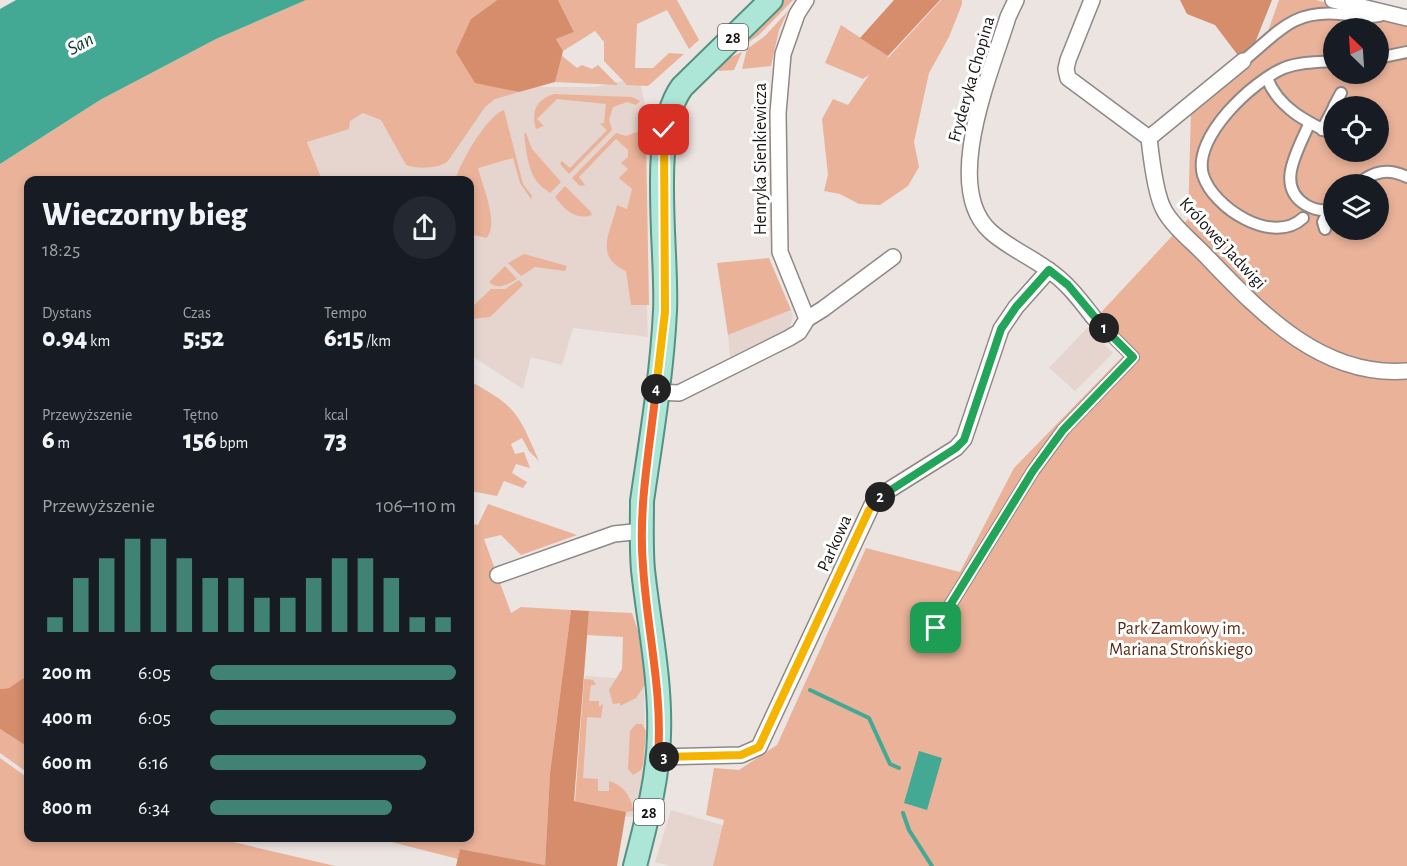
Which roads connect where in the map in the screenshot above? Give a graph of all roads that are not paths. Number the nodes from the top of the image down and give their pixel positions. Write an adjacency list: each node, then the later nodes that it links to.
1 (771, 0): 27 (main road, 28)
2 (806, 0): 25 (street, Henryka Sienkiewicza)
3 (1016, 0): 23 (street, Fryderyka Chopina)
4 (1092, 0): 17 (street)
5 (1333, 0): 6 (street)
6 (1385, 14): 7 (street); 10 (street)
7 (1407, 18)
8 (1407, 52): 9 (street)
9 (1389, 56)
10 (1243, 61): 17 (street)
11 (1323, 62): 12 (street)
12 (1267, 78): 15 (street); 21 (street)
13 (1341, 93): 14 (street)
14 (1340, 96)
15 (1309, 124): 16 (street); 21 (street)
16 (1322, 130)
17 (1149, 138): 26 (street, Królowej Jadwigi)
18 (1374, 174): 19 (street)
19 (1407, 177)
20 (1323, 211): 21 (street)
21 (1306, 216)
22 (893, 257): 25 (street)
23 (1049, 270): 24 (street, Fryderyka Chopina); 31 (street, Parkowa)
24 (1094, 318): 30 (street)
25 (807, 319): 27 (street)
26 (1407, 371)
27 (656, 392): 28 (main road, 28)
28 (642, 531): 29 (street); 31 (main road, 28)
29 (498, 575)
30 (936, 628)
31 (658, 757): 32 (main road, 28)
32 (635, 866)

